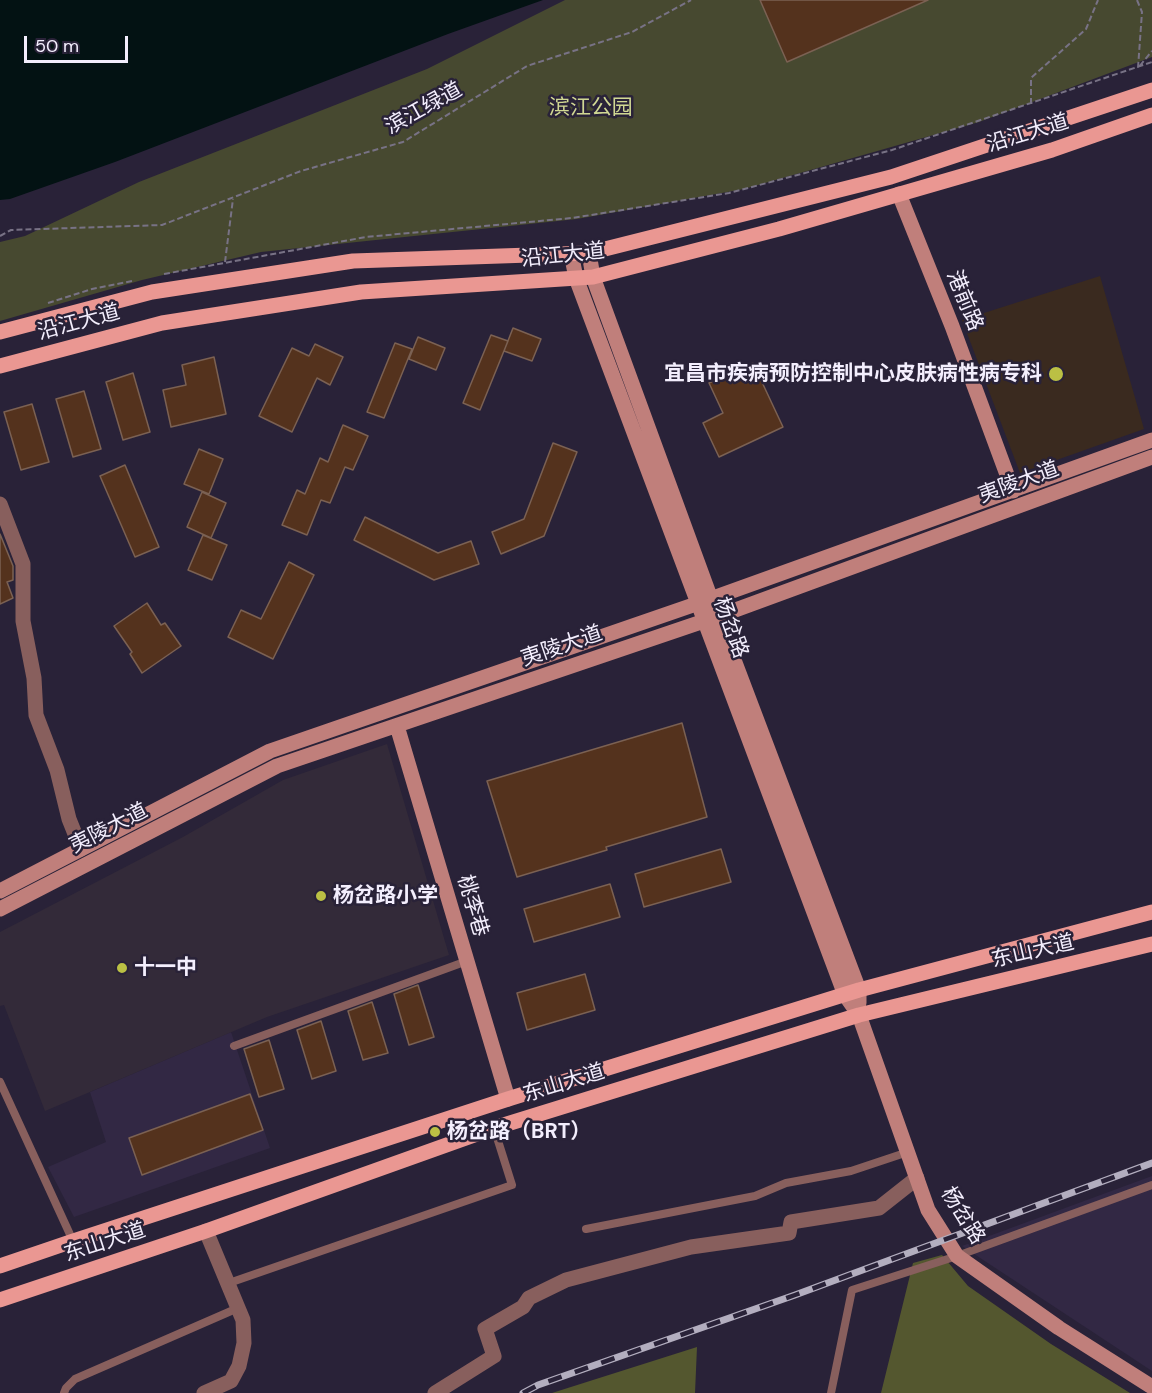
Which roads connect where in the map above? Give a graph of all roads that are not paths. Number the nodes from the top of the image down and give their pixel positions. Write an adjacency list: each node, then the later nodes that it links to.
1 (1152, 90): 5 (main road, 沿江大道)
2 (1152, 115): 3 (main road, 沿江大道)
3 (899, 194): 6 (main road, 沿江大道); 12 (main road, 港前路)
4 (571, 253): 5 (main road, 沿江大道); 7 (main road, 杨岔路); 8 (main road, 沿江大道)
5 (589, 253): 6 (main road, 杨岔路)
6 (593, 277): 7 (main road, 沿江大道); 14 (main road, 杨岔路)
7 (576, 278): 9 (main road, 沿江大道); 14 (main road, 杨岔路)
8 (0, 332)
9 (0, 366)
10 (1152, 440): 12 (main road, 夷陵大道)
11 (1152, 457): 15 (main road, 夷陵大道)
12 (1013, 490): 14 (main road, 夷陵大道)
13 (0, 504): 17 (street)
14 (705, 601): 15 (main road, 杨岔路); 17 (main road, 夷陵大道)
15 (712, 618): 16 (main road, 夷陵大道); 23 (main road, 杨岔路)
16 (397, 726): 19 (main road, 夷陵大道); 22 (main road, 桃李巷)
17 (81, 849): 18 (main road, 夷陵大道)
18 (0, 891)
19 (0, 909)
20 (1152, 912): 23 (main road, 东山大道)
21 (1152, 944): 24 (main road, 东山大道)
22 (467, 961): 25 (lane); 27 (main road, 桃李巷)
23 (852, 992): 24 (main road, 杨岔路); 27 (main road, 东山大道)
24 (859, 1015): 28 (main road, 东山大道); 29 (main road, 杨岔路)
25 (234, 1046)
26 (0, 1082): 34 (lane)
27 (508, 1099): 34 (main road, 东山大道)
28 (494, 1128): 33 (main road, 东山大道); 37 (lane)
29 (908, 1152): 30 (main road, 杨岔路); 32 (lane)
30 (917, 1178): 35 (main road, 杨岔路); 43 (street)
31 (1152, 1185): 35 (lane)
32 (586, 1229)
33 (206, 1231): 37 (street); 38 (main road, 东山大道)
34 (72, 1241): 36 (main road, 东山大道)
35 (957, 1256): 40 (main road, 杨岔路); 44 (lane)
36 (0, 1266)
37 (229, 1283): 39 (street)
38 (0, 1300)
39 (238, 1308): 41 (lane); 42 (street)
40 (1152, 1387)
41 (64, 1393)
42 (204, 1393)
43 (435, 1393)
44 (831, 1393)

